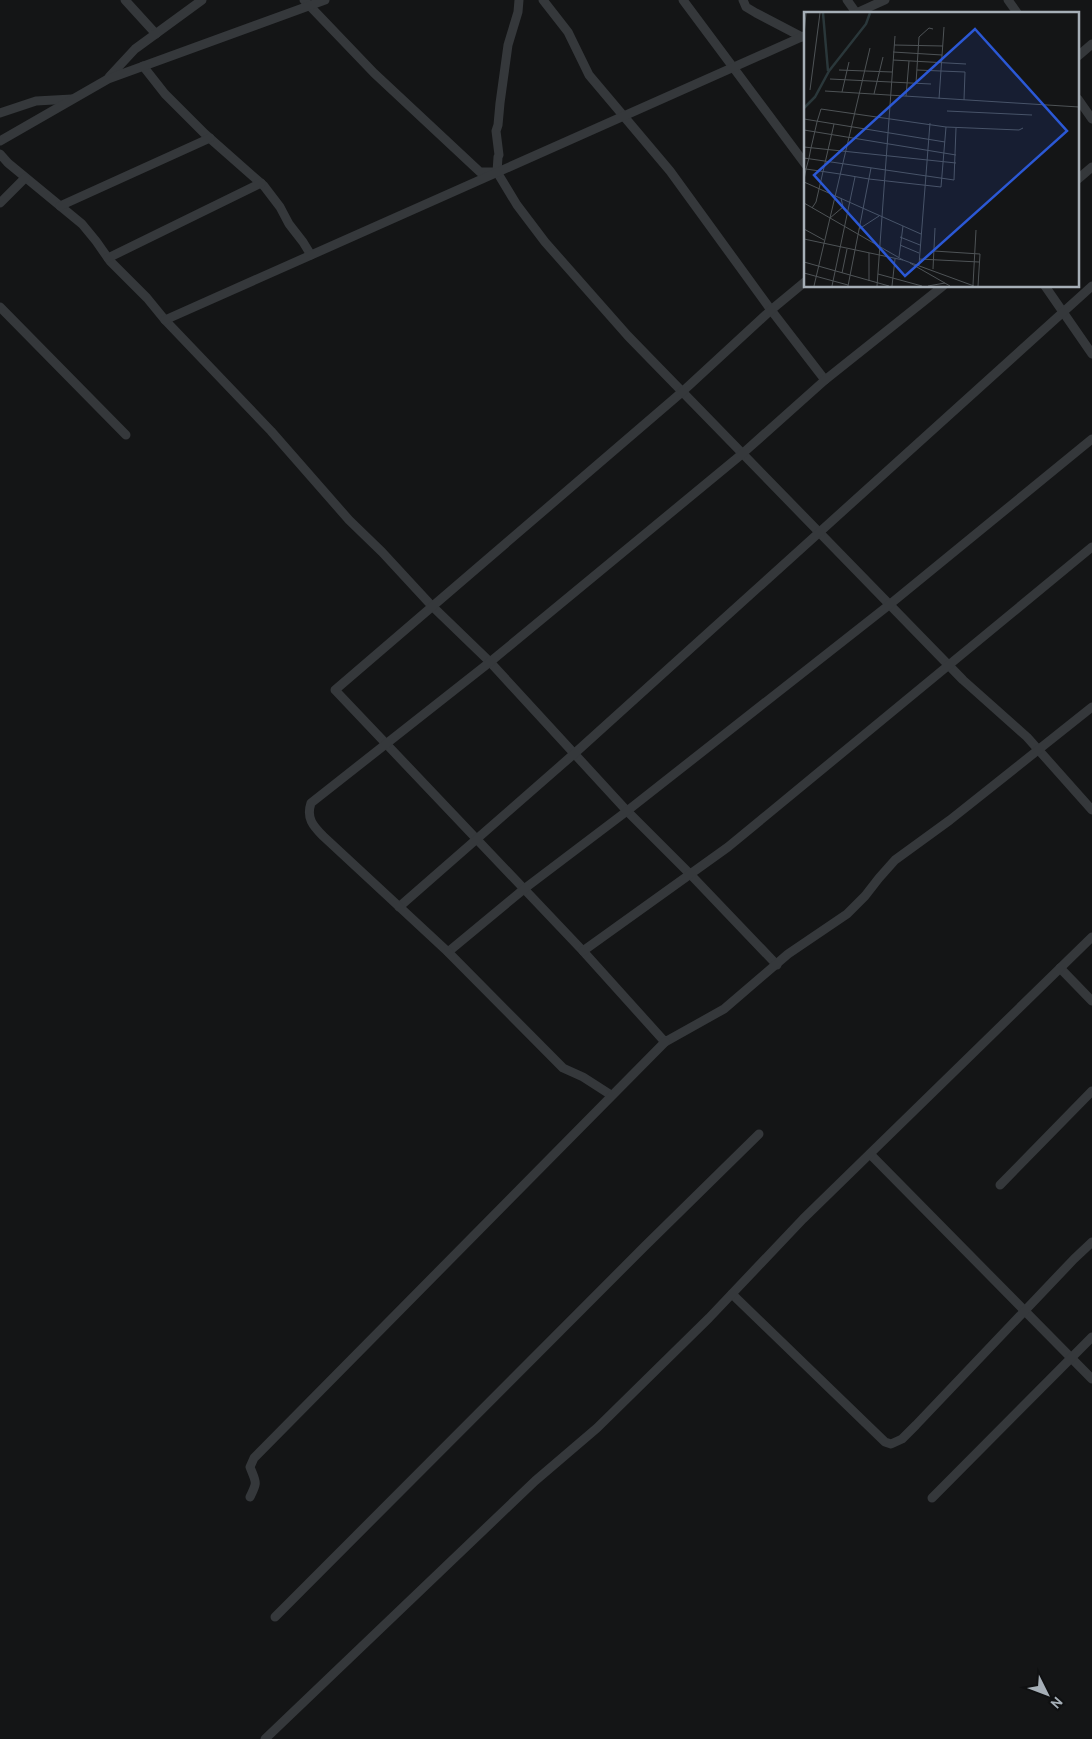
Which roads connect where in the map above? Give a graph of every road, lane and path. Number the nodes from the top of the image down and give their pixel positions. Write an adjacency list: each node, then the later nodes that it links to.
1 (125, 0): 15 (street)
2 (202, 0): 15 (street)
3 (325, 0): 11 (street)
4 (519, 0): 32 (street)
5 (543, 0): 25 (street)
6 (683, 0): 20 (street)
7 (743, 0): 16 (street)
8 (847, 0): 12 (street)
9 (885, 0): 13 (street)
10 (1008, 0): 14 (street)
11 (306, 3): 19 (street); 32 (street)
12 (855, 12)
13 (858, 12)
14 (1017, 12)
15 (156, 34): 21 (street)
16 (804, 36): 20 (street)
17 (1092, 44): 18 (street)
18 (1080, 54)
19 (143, 66): 21 (street); 27 (street)
20 (733, 68): 25 (street); 30 (street)
21 (108, 79): 22 (street)
22 (75, 98): 24 (street); 28 (street)
23 (1080, 102): 26 (street)
24 (0, 113)
25 (624, 116): 32 (street); 45 (street)
26 (1092, 119)
27 (210, 138): 35 (street); 37 (street)
28 (0, 141)
29 (0, 154): 34 (street)
30 (804, 162)
31 (1092, 167): 33 (street)
32 (497, 172): 38 (street); 50 (street)
33 (1080, 177)
34 (25, 178): 36 (street); 37 (street)
35 (261, 183): 38 (street); 39 (street)
36 (0, 202)
37 (60, 206): 39 (street)
38 (311, 255): 47 (street)
39 (108, 258): 47 (street)
40 (804, 283): 45 (street)
41 (1092, 286): 46 (street)
42 (941, 288): 49 (street)
43 (1046, 288): 46 (street)
44 (0, 308): 51 (street)
45 (771, 310): 49 (street); 50 (street)
46 (1063, 312): 48 (street); 54 (street)
47 (165, 320): 56 (street)
48 (1092, 354)
49 (825, 380): 53 (street)
50 (682, 392): 53 (street); 56 (street)
51 (126, 434)
52 (1092, 439): 57 (street)
53 (742, 454): 54 (street); 58 (street)
54 (818, 533): 57 (street); 63 (street)
55 (1092, 546): 59 (street)
56 (431, 605): 58 (street); 61 (street)
57 (889, 605): 59 (street); 65 (street)
58 (490, 662): 61 (street); 63 (street)
59 (948, 665): 62 (street); 67 (street)
60 (1092, 707): 62 (street)
61 (386, 744): 66 (street); 69 (street)
62 (1038, 750): 64 (street); 73 (street)
63 (575, 753): 65 (street); 66 (street)
64 (1092, 810)
65 (627, 811): 67 (street); 68 (street)
66 (477, 839): 68 (street); 69 (street)
67 (690, 874): 71 (street); 73 (street)
68 (524, 889): 71 (street); 72 (street)
69 (399, 907): 72 (street)
70 (1092, 937): 74 (street)
71 (583, 951): 76 (street)
72 (448, 952): 78 (street)
73 (777, 965): 76 (street)
74 (1060, 968): 75 (street); 80 (street)
75 (1092, 1001)
76 (665, 1042): 78 (street)
77 (1091, 1094): 81 (street)
78 (611, 1095): 88 (street)
79 (759, 1134): 90 (street)
80 (870, 1154): 83 (street); 84 (street)
81 (1000, 1185)
82 (1092, 1242): 84 (street)
83 (732, 1294): 84 (street); 91 (street)
84 (1025, 1310): 86 (street)
85 (1092, 1337): 86 (street)
86 (1071, 1358): 87 (street); 89 (street)
87 (1092, 1379)
88 (250, 1497)
89 (932, 1498)
90 (275, 1617)
91 (265, 1739)

